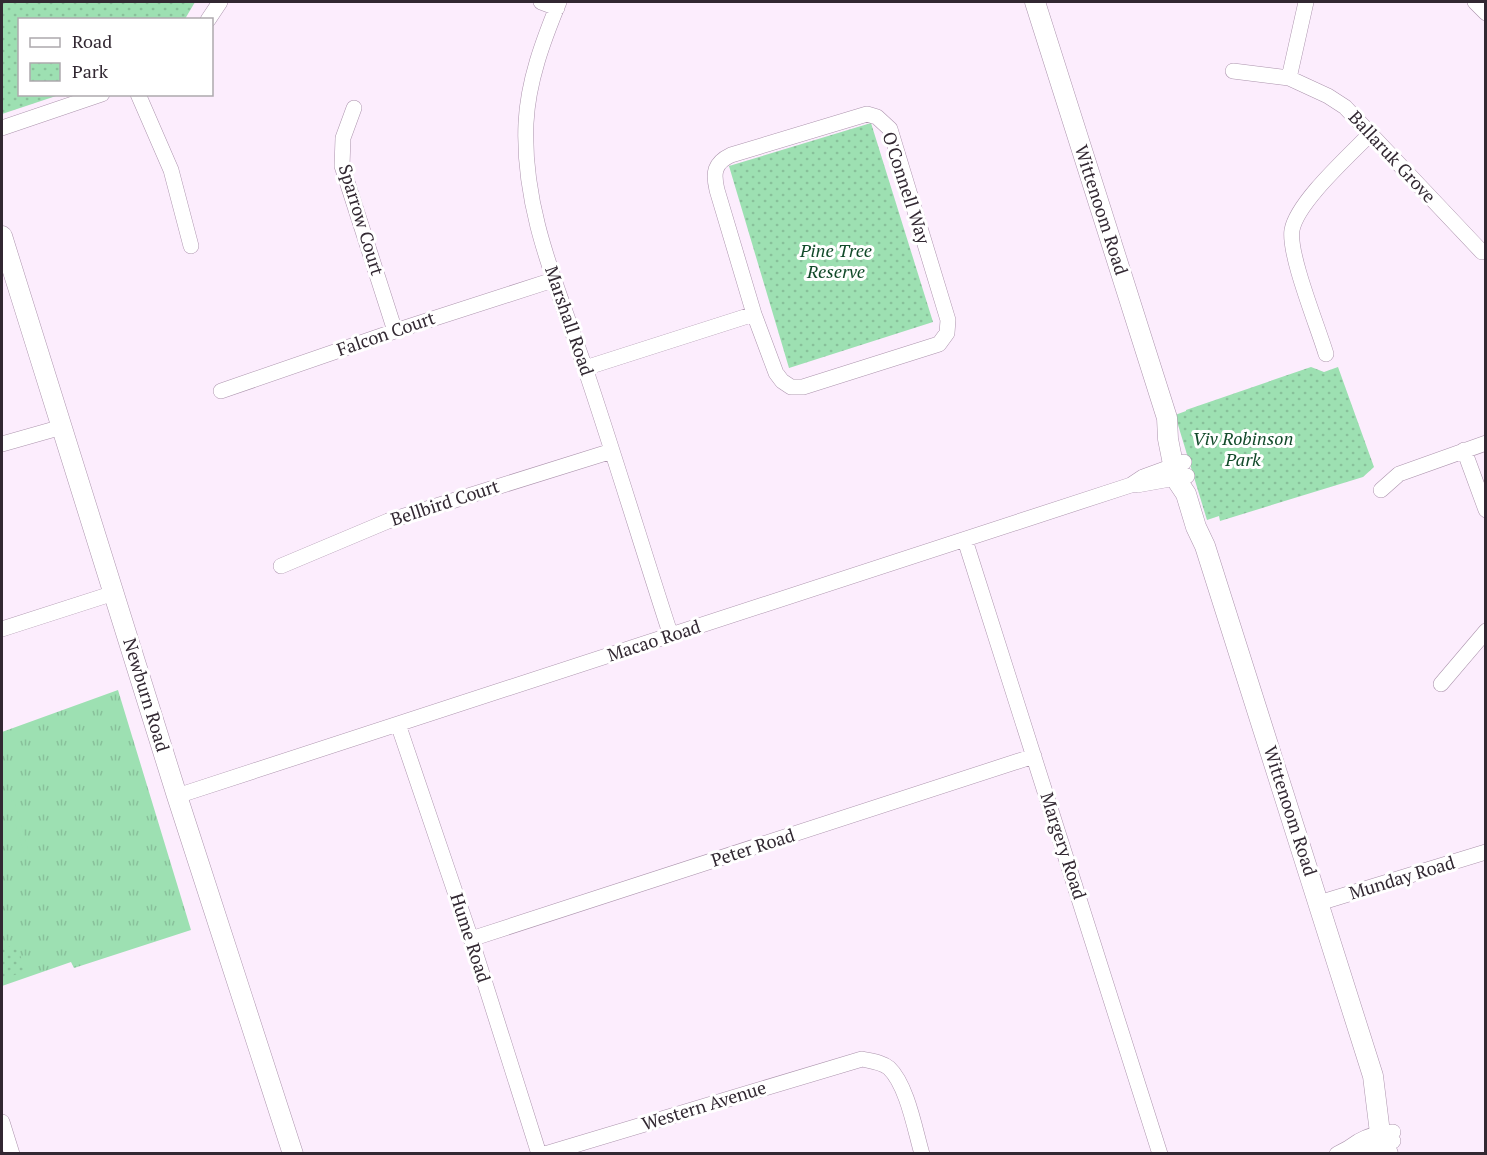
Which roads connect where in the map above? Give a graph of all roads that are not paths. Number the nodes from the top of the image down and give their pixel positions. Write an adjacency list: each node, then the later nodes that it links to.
1 (220, 2): 8 (street)
2 (541, 2): 6 (street)
3 (1035, 2): 30 (street, Wittenoom Road)
4 (1306, 2): 10 (street)
5 (1475, 2): 7 (street)
6 (558, 5): 19 (street, Marshall Road)
7 (1485, 13)
8 (209, 18)
9 (1233, 71): 10 (street, Ballaruk Grove)
10 (1289, 78): 15 (street, Ballaruk Grove)
11 (96, 96): 14 (street)
12 (139, 96): 16 (street)
13 (354, 108): 21 (street, Sparrow Court)
14 (2, 128)
15 (1370, 134): 18 (street, Ballaruk Grove); 22 (street)
16 (190, 246)
17 (3, 247): 25 (street, Newburn Road)
18 (1482, 252)
19 (553, 280): 21 (street, Falcon Court); 23 (street, Marshall Road)
20 (754, 314): 20 (street, O'Connell Way); 23 (street)
21 (395, 331): 24 (street, Falcon Court)
22 (1326, 354)
23 (585, 368): 29 (street, Marshall Road)
24 (220, 391)
25 (62, 427): 27 (street); 35 (street, Newburn Road)
26 (1485, 443): 28 (street)
27 (2, 444)
28 (1464, 450): 31 (street); 32 (street)
29 (612, 451): 34 (street, Bellbird Court); 38 (street, Marshall Road)
30 (1180, 471): 33 (street, Macao Road); 44 (street, Wittenoom Road)
31 (1381, 490)
32 (1485, 510)
33 (964, 540): 38 (street, Macao Road); 41 (street, Margery Road)
34 (281, 566)
35 (114, 593): 36 (street); 42 (street, Newburn Road)
36 (2, 629)
37 (1485, 631): 39 (street)
38 (671, 636): 40 (street, Macao Road)
39 (1441, 684)
40 (398, 724): 42 (street, Macao Road); 45 (street, Hume Road)
41 (1034, 756): 45 (street, Peter Road); 54 (street, Margery Road)
42 (177, 796): 50 (street, Newburn Road)
43 (1485, 852): 44 (street, Munday Road)
44 (1319, 903): 47 (street, Wittenoom Road)
45 (471, 939): 51 (street, Hume Road)
46 (3, 1129): 49 (street)
47 (1390, 1143): 48 (street)
48 (1343, 1151)
49 (12, 1154)
50 (293, 1154)
51 (539, 1154)
52 (545, 1154): 53 (street, Western Avenue)
53 (922, 1154)
54 (1160, 1154)

